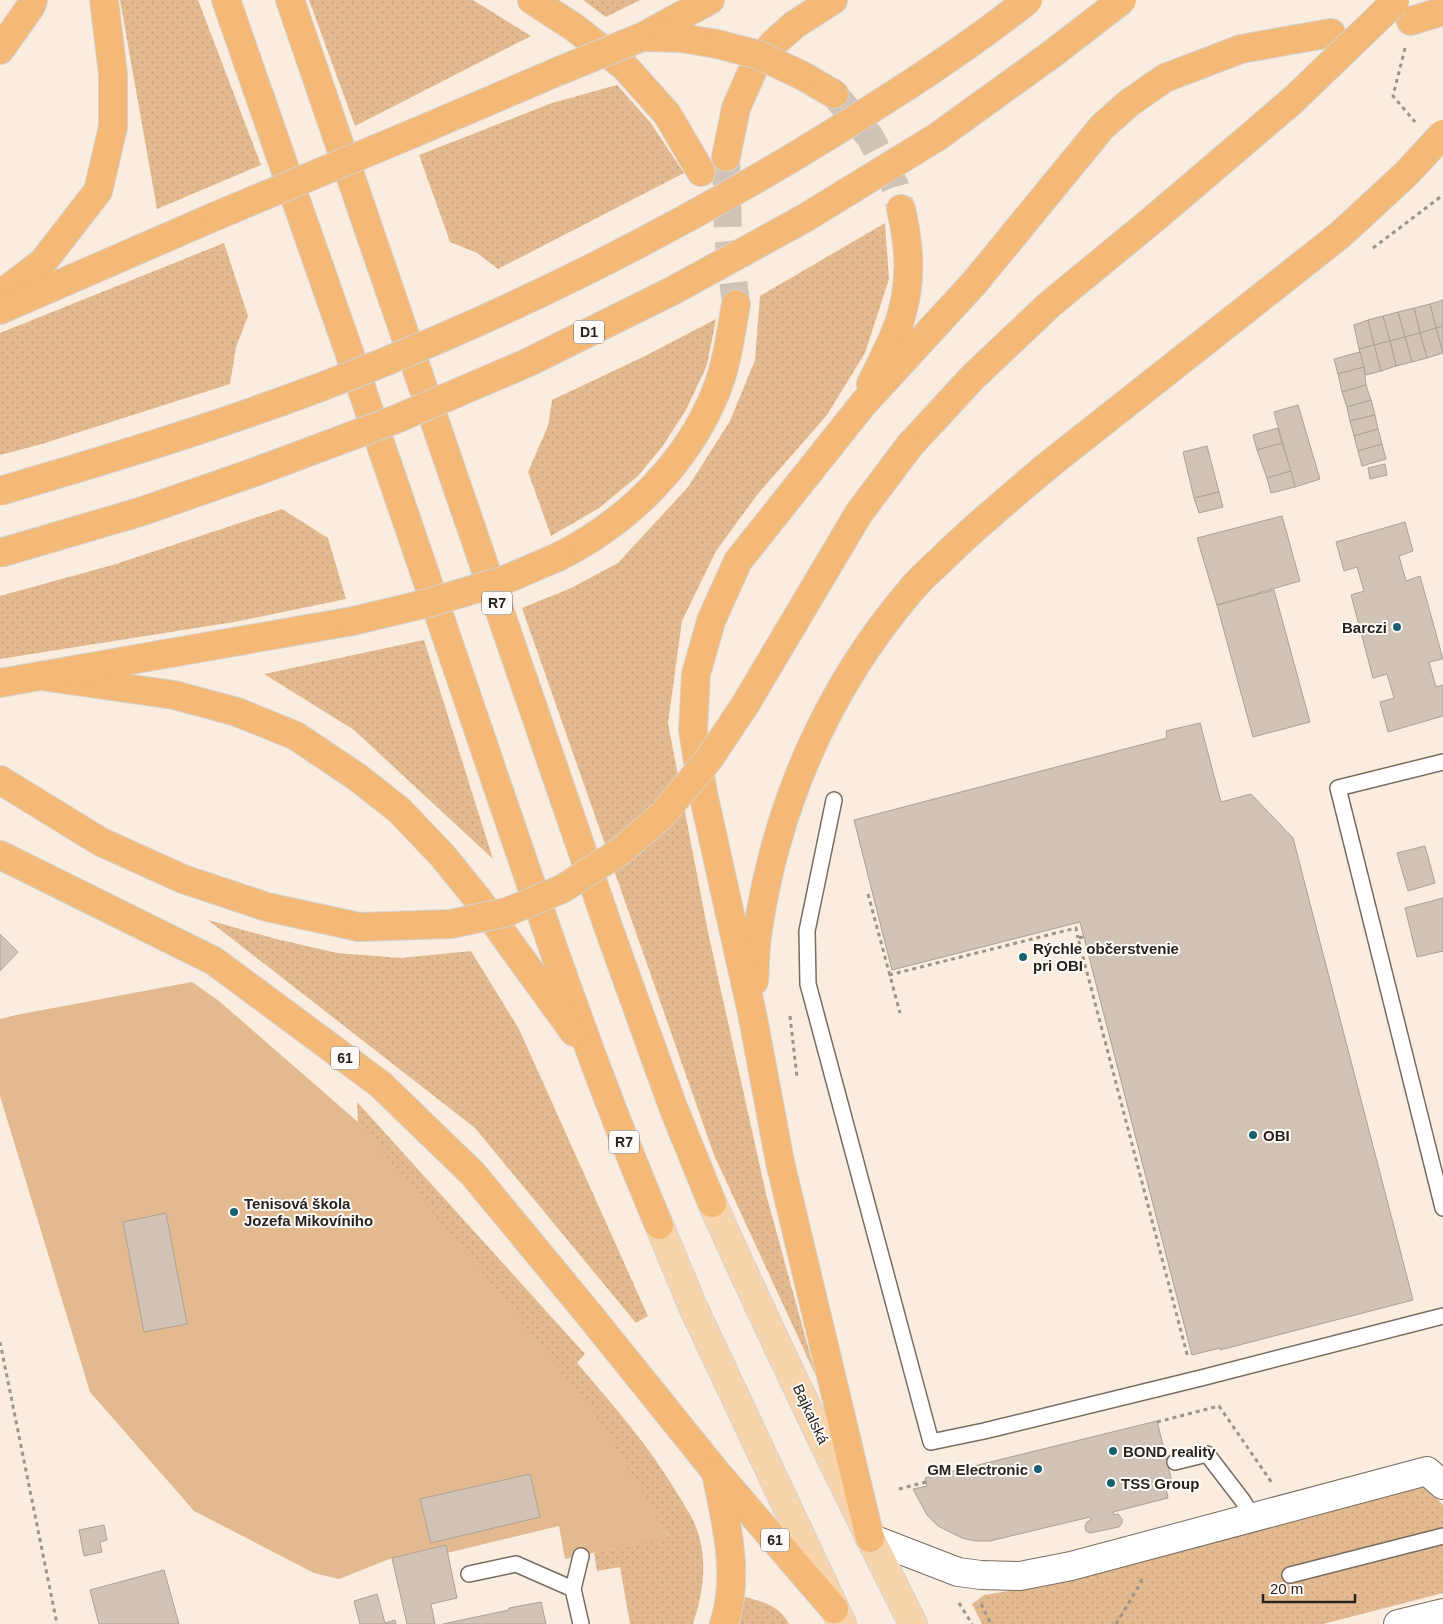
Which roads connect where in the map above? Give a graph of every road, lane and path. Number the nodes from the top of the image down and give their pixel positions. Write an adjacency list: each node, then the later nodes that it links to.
1 (33, 0): 14 (highway)
2 (104, 0): 22 (highway)
3 (226, 0): 41 (highway, R7)
4 (290, 0): 43 (highway, R7)
5 (532, 0): 18 (highway)
6 (710, 0): 13 (highway)
7 (833, 0): 17 (highway)
8 (1028, 0): 26 (highway, bridge)
9 (1122, 0): 27 (highway, D1, bridge)
10 (1404, 10): 11 (highway); 16 (path); 31 (highway, bridge)
11 (1443, 11)
12 (1331, 34): 25 (highway)
13 (642, 37): 15 (highway, bridge); 24 (highway, bridge)
14 (0, 50)
15 (834, 94)
16 (1431, 130): 39 (highway, bridge)
17 (726, 157)
18 (701, 172)
19 (1443, 194): 21 (path)
20 (901, 209): 25 (highway)
21 (1366, 253)
22 (0, 295)
23 (736, 304): 28 (highway, bridge)
24 (0, 310)
25 (863, 404): 39 (highway)
26 (0, 491)
27 (0, 553)
28 (41, 676): 29 (highway); 41 (highway)
29 (0, 682)
30 (1443, 762): 44 (lane)
31 (0, 780)
32 (834, 800): 46 (lane)
33 (0, 854): 51 (highway, 61)
34 (868, 894): 37 (path)
35 (1084, 937): 36 (path)
36 (1078, 938): 37 (path); 48 (path)
37 (889, 974): 40 (path)
38 (789, 1011): 42 (path)
39 (752, 1012): 58 (highway)
40 (900, 1013)
41 (594, 1059): 45 (highway, R7)
42 (797, 1079)
43 (712, 1203): 58 (main road, Bajkalská)
44 (1443, 1208)
45 (659, 1225): 66 (main road)
46 (1443, 1316)
47 (0, 1342): 67 (path)
48 (1189, 1361)
49 (1157, 1422): 54 (path)
50 (1175, 1462): 56 (lane)
51 (716, 1472): 66 (highway, 61); 69 (highway)
52 (926, 1482): 55 (path)
53 (1443, 1484): 56 (street)
54 (1274, 1487)
55 (899, 1489)
56 (1253, 1518): 59 (street)
57 (1443, 1536): 62 (lane)
58 (870, 1538): 59 (street); 70 (main road, Bajkalská)
59 (1153, 1544): 72 (path)
60 (581, 1556): 63 (lane)
61 (469, 1574): 63 (lane)
62 (1290, 1575)
63 (573, 1589): 68 (lane)
64 (957, 1600): 71 (path)
65 (1443, 1613): 73 (street)
66 (838, 1617)
67 (57, 1624)
68 (581, 1624)
69 (724, 1624)
70 (913, 1624)
71 (972, 1624)
72 (1116, 1624)
73 (1398, 1624)

